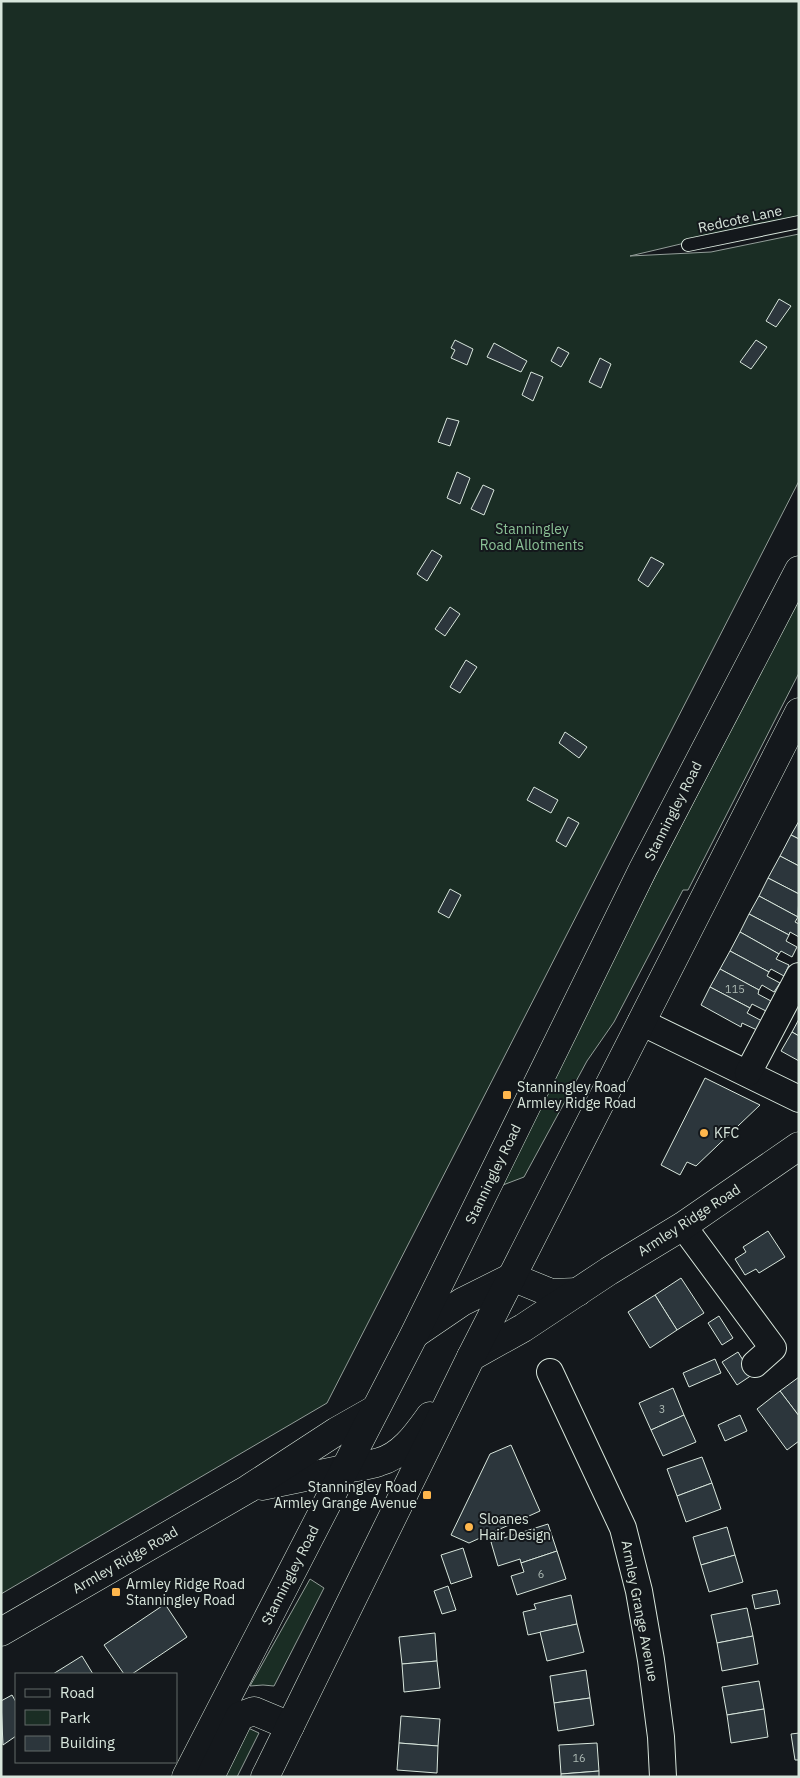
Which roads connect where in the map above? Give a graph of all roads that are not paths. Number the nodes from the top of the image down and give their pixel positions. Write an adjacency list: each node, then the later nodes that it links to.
1 (799, 222): 2 (lane, Redcote Lane)
2 (688, 245)
3 (799, 570): 13 (main road, Stanningley Road)
4 (799, 712): 6 (main road)
5 (799, 976): 7 (street)
6 (641, 1022): 7 (street); 11 (main road)
7 (748, 1073): 8 (street)
8 (799, 1099)
9 (799, 1146): 10 (main road, Armley Ridge Road)
10 (683, 1226): 12 (main road, Armley Ridge Road); 15 (street)
11 (512, 1277): 12 (main road); 13 (main road); 14 (main road)
12 (578, 1292): 14 (main road, Armley Ridge Road)
13 (414, 1335): 17 (main road, Stanningley Road)
14 (471, 1357): 18 (main road, Armley Ridge Road); 21 (main road)
15 (755, 1364)
16 (550, 1372): 25 (street, Armley Grange Avenue)
17 (374, 1410): 18 (main road, Stanningley Road); 19 (main road, Armley Ridge Road)
18 (344, 1469): 19 (main road, Armley Ridge Road); 22 (main road, Stanningley Road)
19 (248, 1489): 20 (main road, Armley Ridge Road)
20 (1, 1632)
21 (290, 1726): 23 (main road); 24 (main road)
22 (186, 1777)
23 (210, 1777)
24 (265, 1777)
25 (663, 1777)

